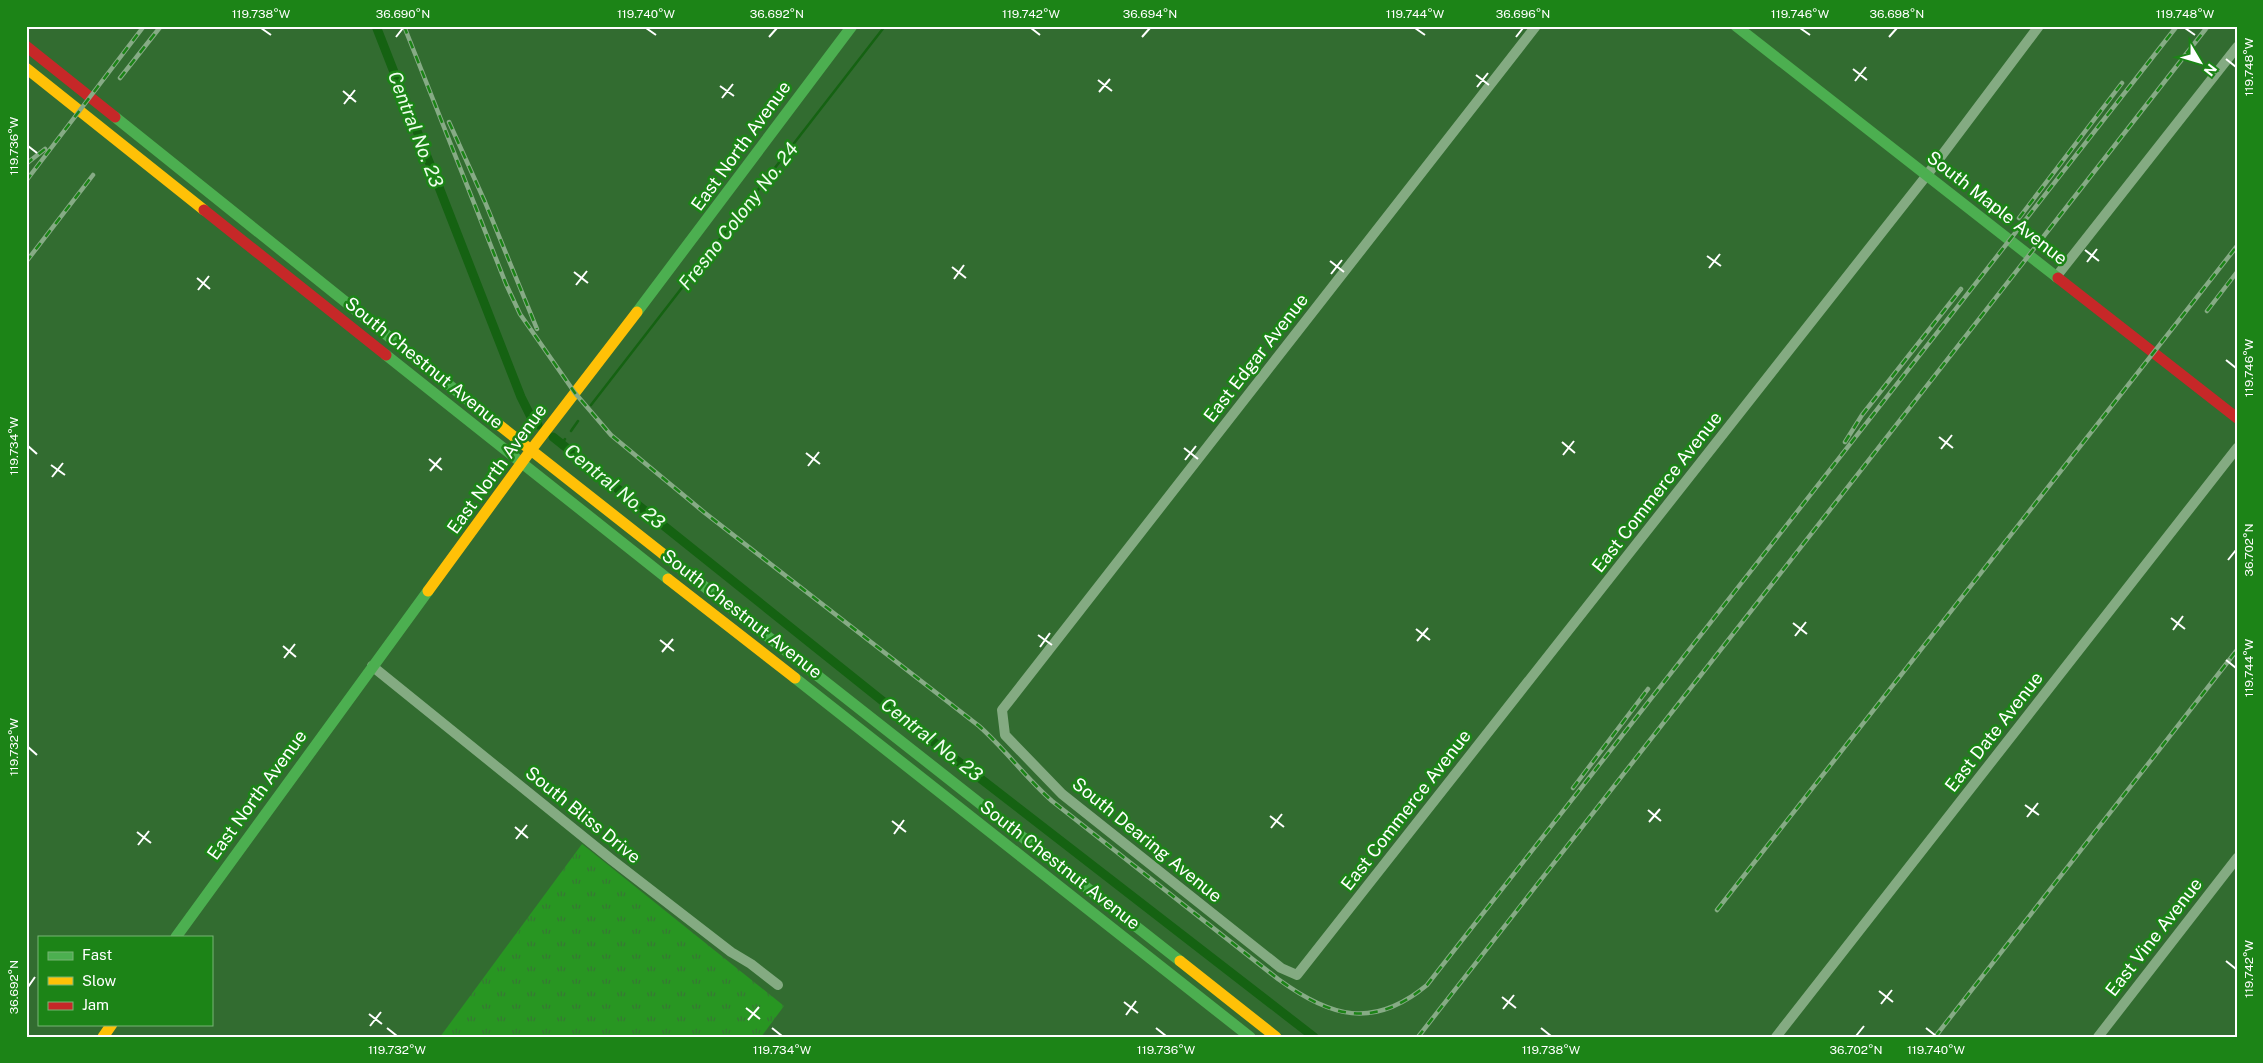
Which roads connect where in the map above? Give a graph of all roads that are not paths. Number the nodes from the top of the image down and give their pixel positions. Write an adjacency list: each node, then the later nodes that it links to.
1 (852, 26): 12 (main road, East North Avenue)
2 (1536, 26): 15 (street, East Edgar Avenue)
3 (1736, 26): 8 (main road, South Maple Avenue)
4 (2039, 26): 8 (street, East Commerce Avenue)
5 (26, 46): 12 (main road, South Chestnut Avenue)
6 (2237, 47): 9 (street)
7 (26, 68): 13 (main road, South Chestnut Avenue)
8 (1926, 175): 9 (main road, South Maple Avenue); 20 (street, East Commerce Avenue)
9 (2056, 277): 10 (main road, South Maple Avenue)
10 (2237, 418)
11 (2237, 448): 26 (street, East Date Avenue)
12 (531, 450): 13 (main road, East North Avenue); 16 (main road, South Chestnut Avenue)
13 (521, 463): 14 (main road, East North Avenue); 17 (main road, South Chestnut Avenue)
14 (372, 666): 19 (main road, East North Avenue); 21 (street, South Bliss Drive)
15 (1002, 710): 20 (street, South Dearing Avenue)
16 (948, 778): 17 (main road); 25 (main road, South Chestnut Avenue)
17 (938, 791): 24 (main road, South Chestnut Avenue)
18 (2237, 858): 27 (street, East Vine Avenue)
19 (177, 936)
20 (1297, 975)
21 (778, 985)
22 (111, 1026): 23 (main road)
23 (103, 1037)
24 (1250, 1037)
25 (1276, 1037)
26 (1776, 1037)
27 (2098, 1037)

